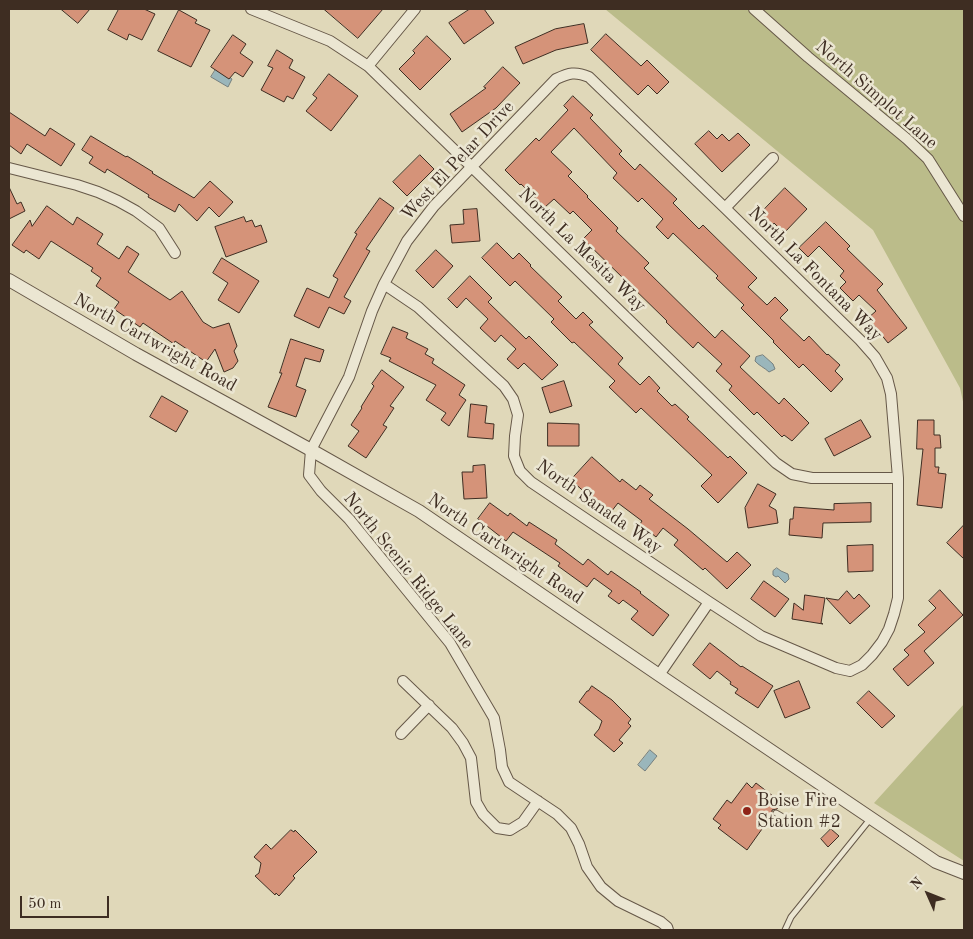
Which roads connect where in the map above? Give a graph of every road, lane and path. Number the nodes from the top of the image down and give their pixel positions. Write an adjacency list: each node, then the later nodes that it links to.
1 (251, 9): 4 (street, North La Mesita Way)
2 (415, 9): 4 (street)
3 (754, 9): 10 (street, North Simplot Lane)
4 (368, 66): 7 (street, North La Mesita Way)
5 (572, 73): 7 (street, West El Pelar Drive); 9 (street, North La Fontana Way)
6 (773, 158): 9 (street)
7 (472, 166): 13 (street, West El Pelar Drive); 15 (street, North La Mesita Way)
8 (9, 168): 11 (street)
9 (725, 208): 15 (street, North La Fontana Way)
10 (964, 216)
11 (175, 253)
12 (9, 280): 14 (street, North Cartwright Road)
13 (384, 284): 14 (street, West El Pelar Drive); 16 (street, North Sanada Way)
14 (311, 450): 18 (street, North Cartwright Road); 22 (street, North Scenic Ridge Lane)
15 (898, 478): 17 (street, North La Fontana Way)
16 (709, 602): 17 (street, North Sanada Way); 18 (street)
17 (850, 671)
18 (659, 675): 24 (street, North Cartwright Road)
19 (403, 681): 20 (street)
20 (429, 705): 21 (street); 22 (street)
21 (401, 734)
22 (538, 801): 27 (street, North Scenic Ridge Lane)
23 (776, 813): 25 (lane)
24 (870, 818): 26 (street, North Cartwright Road); 28 (lane)
25 (790, 822)
26 (964, 873)
27 (668, 930)
28 (785, 930)

